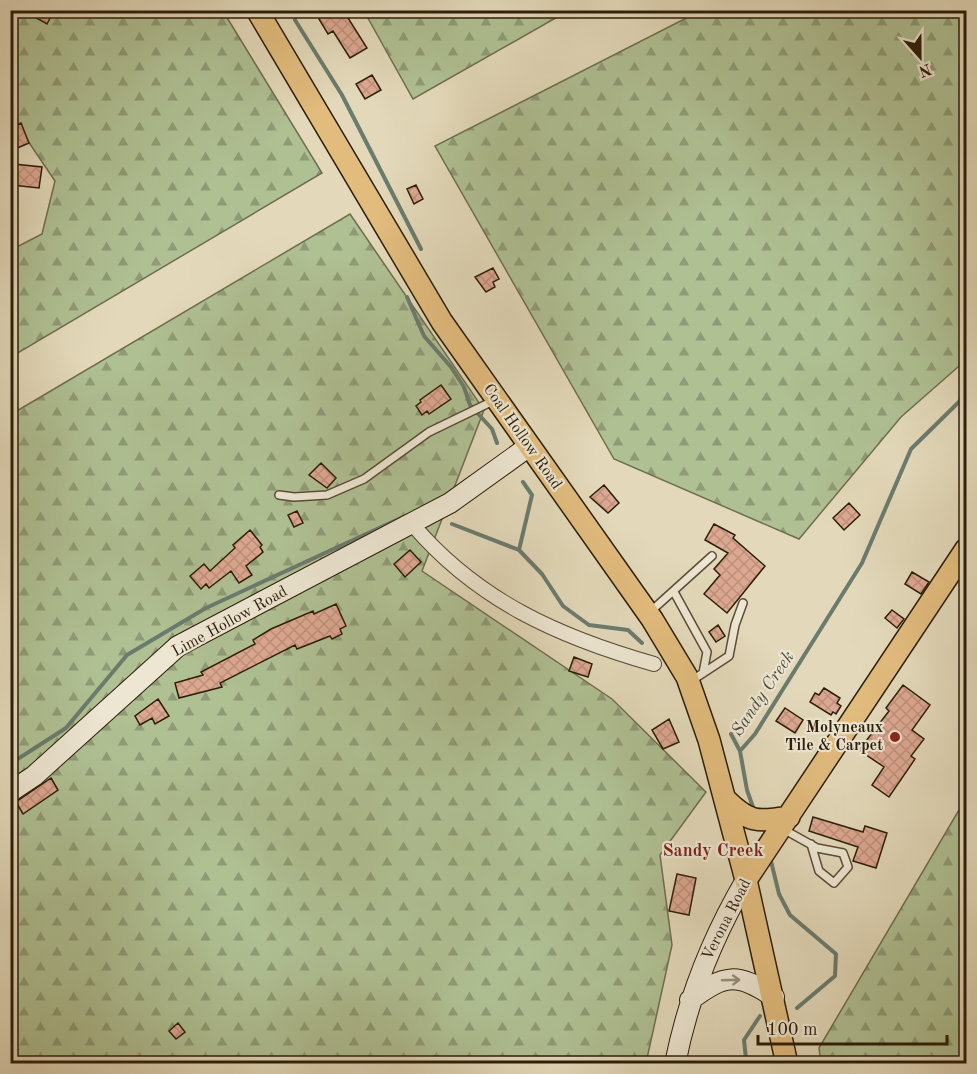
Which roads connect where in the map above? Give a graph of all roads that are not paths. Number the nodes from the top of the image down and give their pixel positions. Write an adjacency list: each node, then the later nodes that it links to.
1 (257, 10): 2 (main road, Coal Hollow Road)
2 (489, 403): 3 (main road, Coal Hollow Road); 4 (lane)
3 (528, 447): 5 (street, Lime Hollow Road); 10 (main road, Coal Hollow Road)
4 (279, 495)
5 (413, 525): 11 (street); 13 (street, Lime Hollow Road)
6 (966, 549): 15 (main road, Verona Road)
7 (712, 556): 8 (lane)
8 (674, 592): 10 (lane); 12 (lane)
9 (743, 603): 12 (lane)
10 (648, 614): 12 (main road, Coal Hollow Road)
11 (654, 664)
12 (696, 677): 14 (main road, Coal Hollow Road)
13 (10, 792)
14 (725, 799): 15 (main road); 17 (main road, Coal Hollow Road)
15 (769, 830): 16 (lane); 17 (main road, Verona Road)
16 (811, 844): 16 (lane)
17 (746, 880): 18 (main road, Coal Hollow Road); 19 (street, Verona Road)
18 (774, 997): 19 (street, one-way to 18); 21 (main road, Coal Hollow Road)
19 (690, 1000): 20 (street, Verona Road)
20 (675, 1064)
21 (788, 1064)

